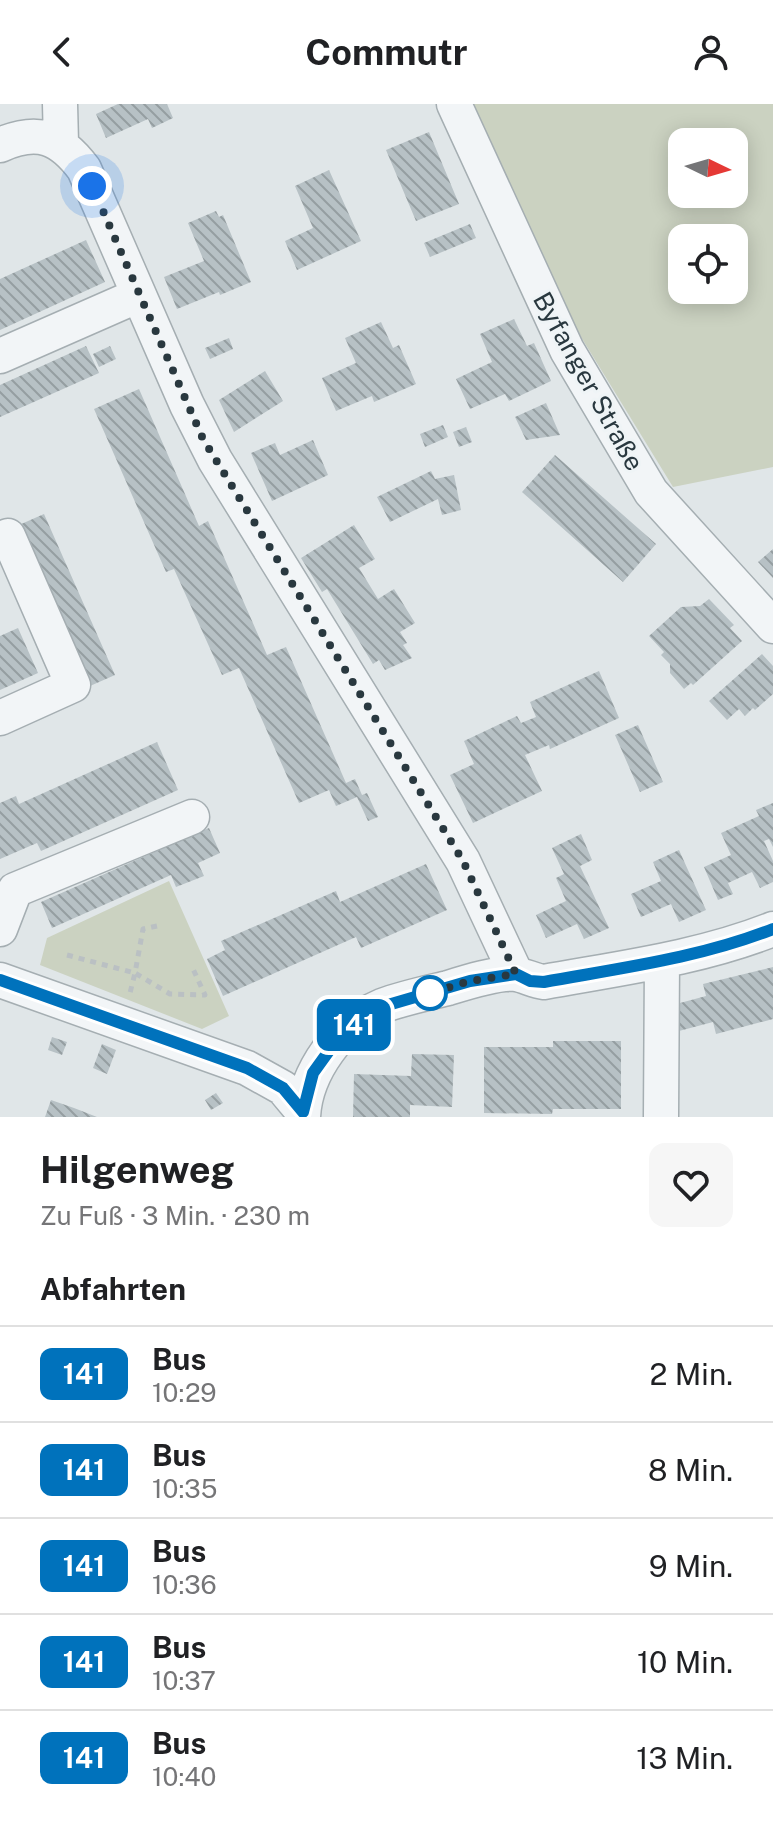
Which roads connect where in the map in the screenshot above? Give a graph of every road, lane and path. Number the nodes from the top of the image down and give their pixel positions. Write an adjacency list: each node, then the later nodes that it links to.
1 (60, 104): 3 (street)
2 (454, 104): 8 (street, Byfanger Straße)
3 (61, 143): 4 (street); 5 (street)
4 (0, 145)
5 (139, 295): 6 (street); 18 (street)
6 (0, 356)
7 (8, 536): 9 (street)
8 (773, 626)
9 (0, 718)
10 (192, 817): 12 (street)
11 (157, 926): 17 (path)
12 (0, 929)
13 (773, 929): 15 (street)
14 (67, 955): 17 (path)
15 (662, 961): 18 (street); 22 (street)
16 (193, 969): 17 (path)
17 (135, 973): 20 (path)
18 (516, 974): 21 (street)
19 (0, 980): 21 (street)
20 (129, 995)
21 (303, 1114)
22 (661, 1117)

